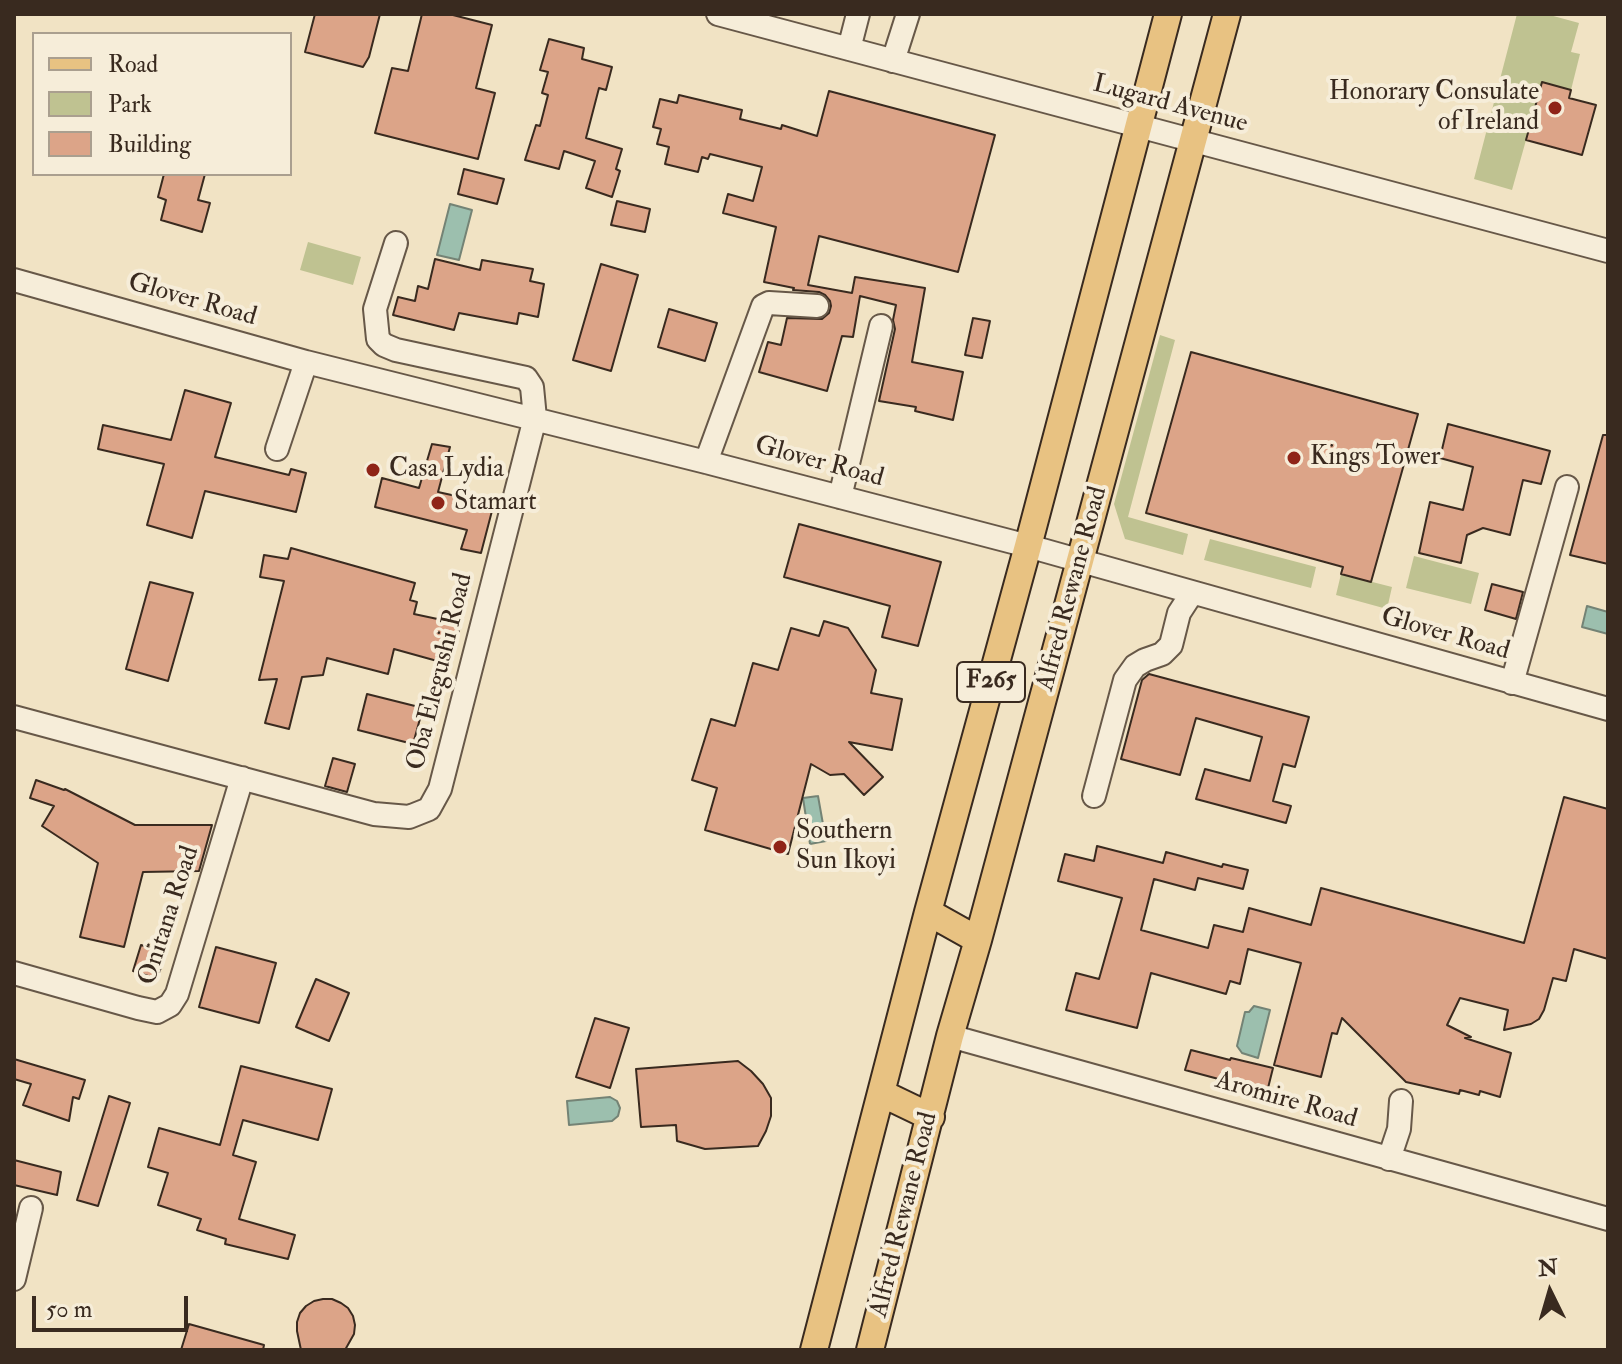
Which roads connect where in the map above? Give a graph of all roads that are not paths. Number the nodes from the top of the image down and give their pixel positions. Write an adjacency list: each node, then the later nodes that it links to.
1 (718, 14): 6 (street, Lugard Avenue)
2 (858, 14): 6 (street)
3 (908, 14): 7 (street)
4 (1168, 14): 8 (main road, Alfred Rewane Road / F265)
5 (1227, 14): 9 (main road, Alfred Rewane Road / F265)
6 (849, 49): 7 (street, Lugard Avenue)
7 (893, 61): 8 (street, Lugard Avenue)
8 (1138, 126): 9 (street, Lugard Avenue); 21 (main road, Alfred Rewane Road / F265)
9 (1193, 140): 11 (street, Lugard Avenue); 22 (main road, Alfred Rewane Road / F265)
10 (396, 243): 16 (street, Oba Elegushi Road)
11 (1608, 251)
12 (14, 280): 15 (street, Glover Road)
13 (817, 306): 18 (street)
14 (881, 326): 20 (street)
15 (306, 362): 16 (street, Glover Road); 17 (street)
16 (535, 418): 18 (street, Glover Road); 27 (street, Oba Elegushi Road)
17 (277, 449)
18 (706, 462): 20 (street, Glover Road)
19 (1567, 487): 24 (street)
20 (840, 497): 21 (street, Glover Road)
21 (1028, 546): 22 (street, Glover Road); 29 (main road, Alfred Rewane Road / F265)
22 (1081, 560): 23 (street, Glover Road); 30 (main road, Alfred Rewane Road / F265)
23 (1192, 593): 24 (street, Glover Road); 28 (street)
24 (1512, 683): 25 (street, Glover Road)
25 (1608, 709)
26 (14, 717): 27 (street, Oba Elegushi Road)
27 (242, 778): 31 (street, Onitana Road)
28 (1094, 796)
29 (928, 912): 30 (main road); 33 (main road, Alfred Rewane Road / F265)
30 (978, 940): 32 (main road, Alfred Rewane Road / F265)
31 (14, 973)
32 (950, 1036): 35 (main road, Alfred Rewane Road / F265); 36 (street, Aromire Road)
33 (881, 1093): 35 (main road); 40 (main road, Alfred Rewane Road / F265)
34 (1401, 1101): 36 (street)
35 (931, 1117): 41 (main road, Alfred Rewane Road / F265)
36 (1389, 1159): 38 (street, Aromire Road)
37 (31, 1208): 39 (street)
38 (1608, 1219)
39 (14, 1279)
40 (814, 1350)
41 (870, 1350)

